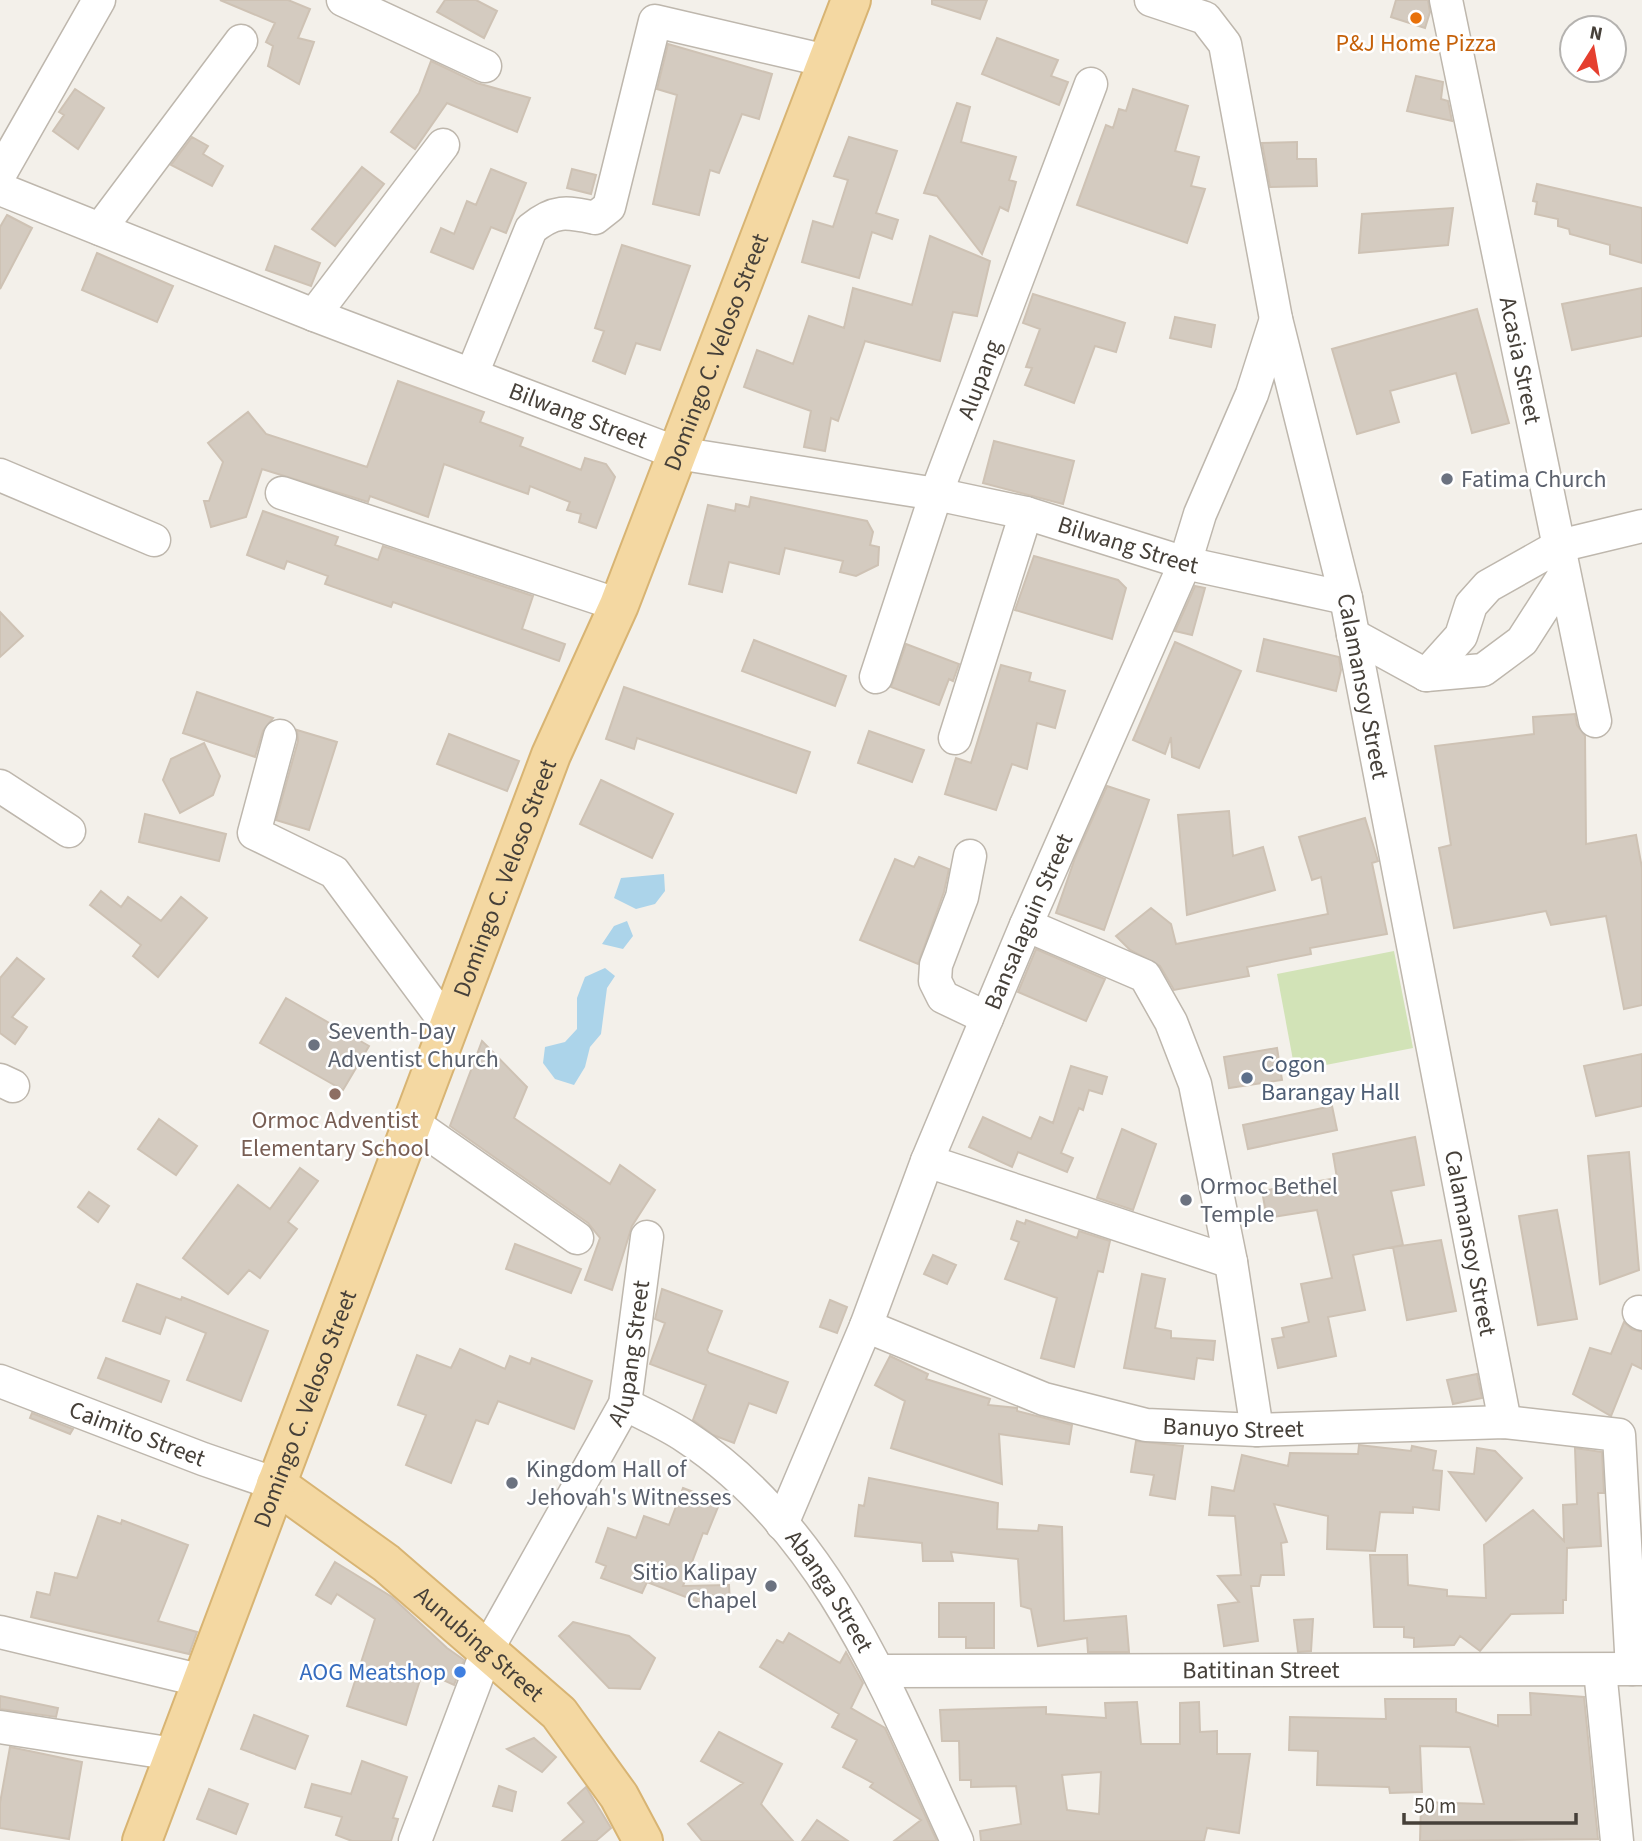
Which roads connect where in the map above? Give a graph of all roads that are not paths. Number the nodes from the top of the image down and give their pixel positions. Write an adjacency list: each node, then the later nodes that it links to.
1 (99, 0): 11 (street)
2 (343, 0): 8 (street)
3 (850, 0): 7 (main road, Domingo C. Veloso Street)
4 (1151, 0): 15 (street, Calamansoy Street)
5 (1446, 0): 24 (street, Acasia Street)
6 (241, 41): 13 (street)
7 (827, 61): 16 (street); 17 (main road, Domingo C. Veloso Street)
8 (485, 66)
9 (1091, 84): 20 (street, Alupang)
10 (443, 145): 14 (street)
11 (0, 174)
12 (0, 188): 13 (street, Bilwang Street)
13 (100, 229): 14 (street, Bilwang Street)
14 (314, 315): 16 (street, Bilwang Street)
15 (1276, 319): 25 (street, Bansalaguin Street); 27 (street, Calamansoy Street)
16 (472, 374): 17 (street, Bilwang Street)
17 (677, 453): 20 (street, Bilwang Street); 28 (main road, Domingo C. Veloso Street)
18 (0, 475): 23 (street)
19 (282, 493): 28 (street)
20 (936, 494): 21 (street, Bilwang Street); 31 (street, Alupang)
21 (1026, 513): 25 (street, Bilwang Street); 34 (street)
22 (1642, 526): 24 (street)
23 (155, 540)
24 (1559, 546): 26 (street, Acasia Street); 30 (street)
25 (1185, 563): 27 (street, Bilwang Street); 38 (street, Bansalaguin Street)
26 (1563, 577): 30 (street); 32 (street, Acasia Street)
27 (1346, 598): 29 (street, Calamansoy Street)
28 (619, 605): 40 (main road, Domingo C. Veloso Street)
29 (1353, 635): 30 (street); 49 (street, Calamansoy Street)
30 (1426, 676)
31 (876, 677)
32 (1595, 721)
33 (280, 736): 40 (street)
34 (955, 738)
35 (0, 786): 36 (street)
36 (69, 831)
37 (970, 856): 39 (street)
38 (1026, 925): 39 (street, Bansalaguin Street); 45 (street)
39 (987, 1018): 42 (street, Bansalaguin Street)
40 (449, 1027): 41 (main road, Domingo C. Veloso Street)
41 (413, 1123): 44 (street); 51 (main road, Domingo C. Veloso Street)
42 (927, 1161): 45 (street); 46 (street, Bansalaguin Street)
43 (647, 1237): 48 (street, Alupang Street)
44 (578, 1238)
45 (1231, 1262): 50 (street)
46 (866, 1326): 50 (street, Banuyo Street); 52 (street, Bansalaguin Street)
47 (0, 1381): 51 (street, Caimito Street)
48 (625, 1404): 52 (street, Abanga Street); 54 (street, Alupang Street)
49 (1505, 1422): 50 (street, Banuyo Street); 55 (street, Banuyo Street)
50 (1257, 1430)
51 (276, 1483): 54 (main road, Aunubing Street); 58 (main road, Domingo C. Veloso Street)
52 (782, 1524): 57 (street, Abanga Street)
53 (0, 1632): 58 (street)
54 (488, 1648): 62 (street, Alupang Street); 63 (main road, Aunubing Street)
55 (1637, 1669): 56 (street, Batitinan Street)
56 (1600, 1670): 57 (street, Batitinan Street); 65 (street)
57 (879, 1671): 64 (street, Abanga Street)
58 (203, 1681): 60 (main road, Domingo C. Veloso Street)
59 (0, 1727): 60 (street)
60 (174, 1754): 61 (main road, Domingo C. Veloso Street)
61 (142, 1841)
62 (415, 1841)
63 (643, 1841)
64 (957, 1841)
65 (1617, 1841)

